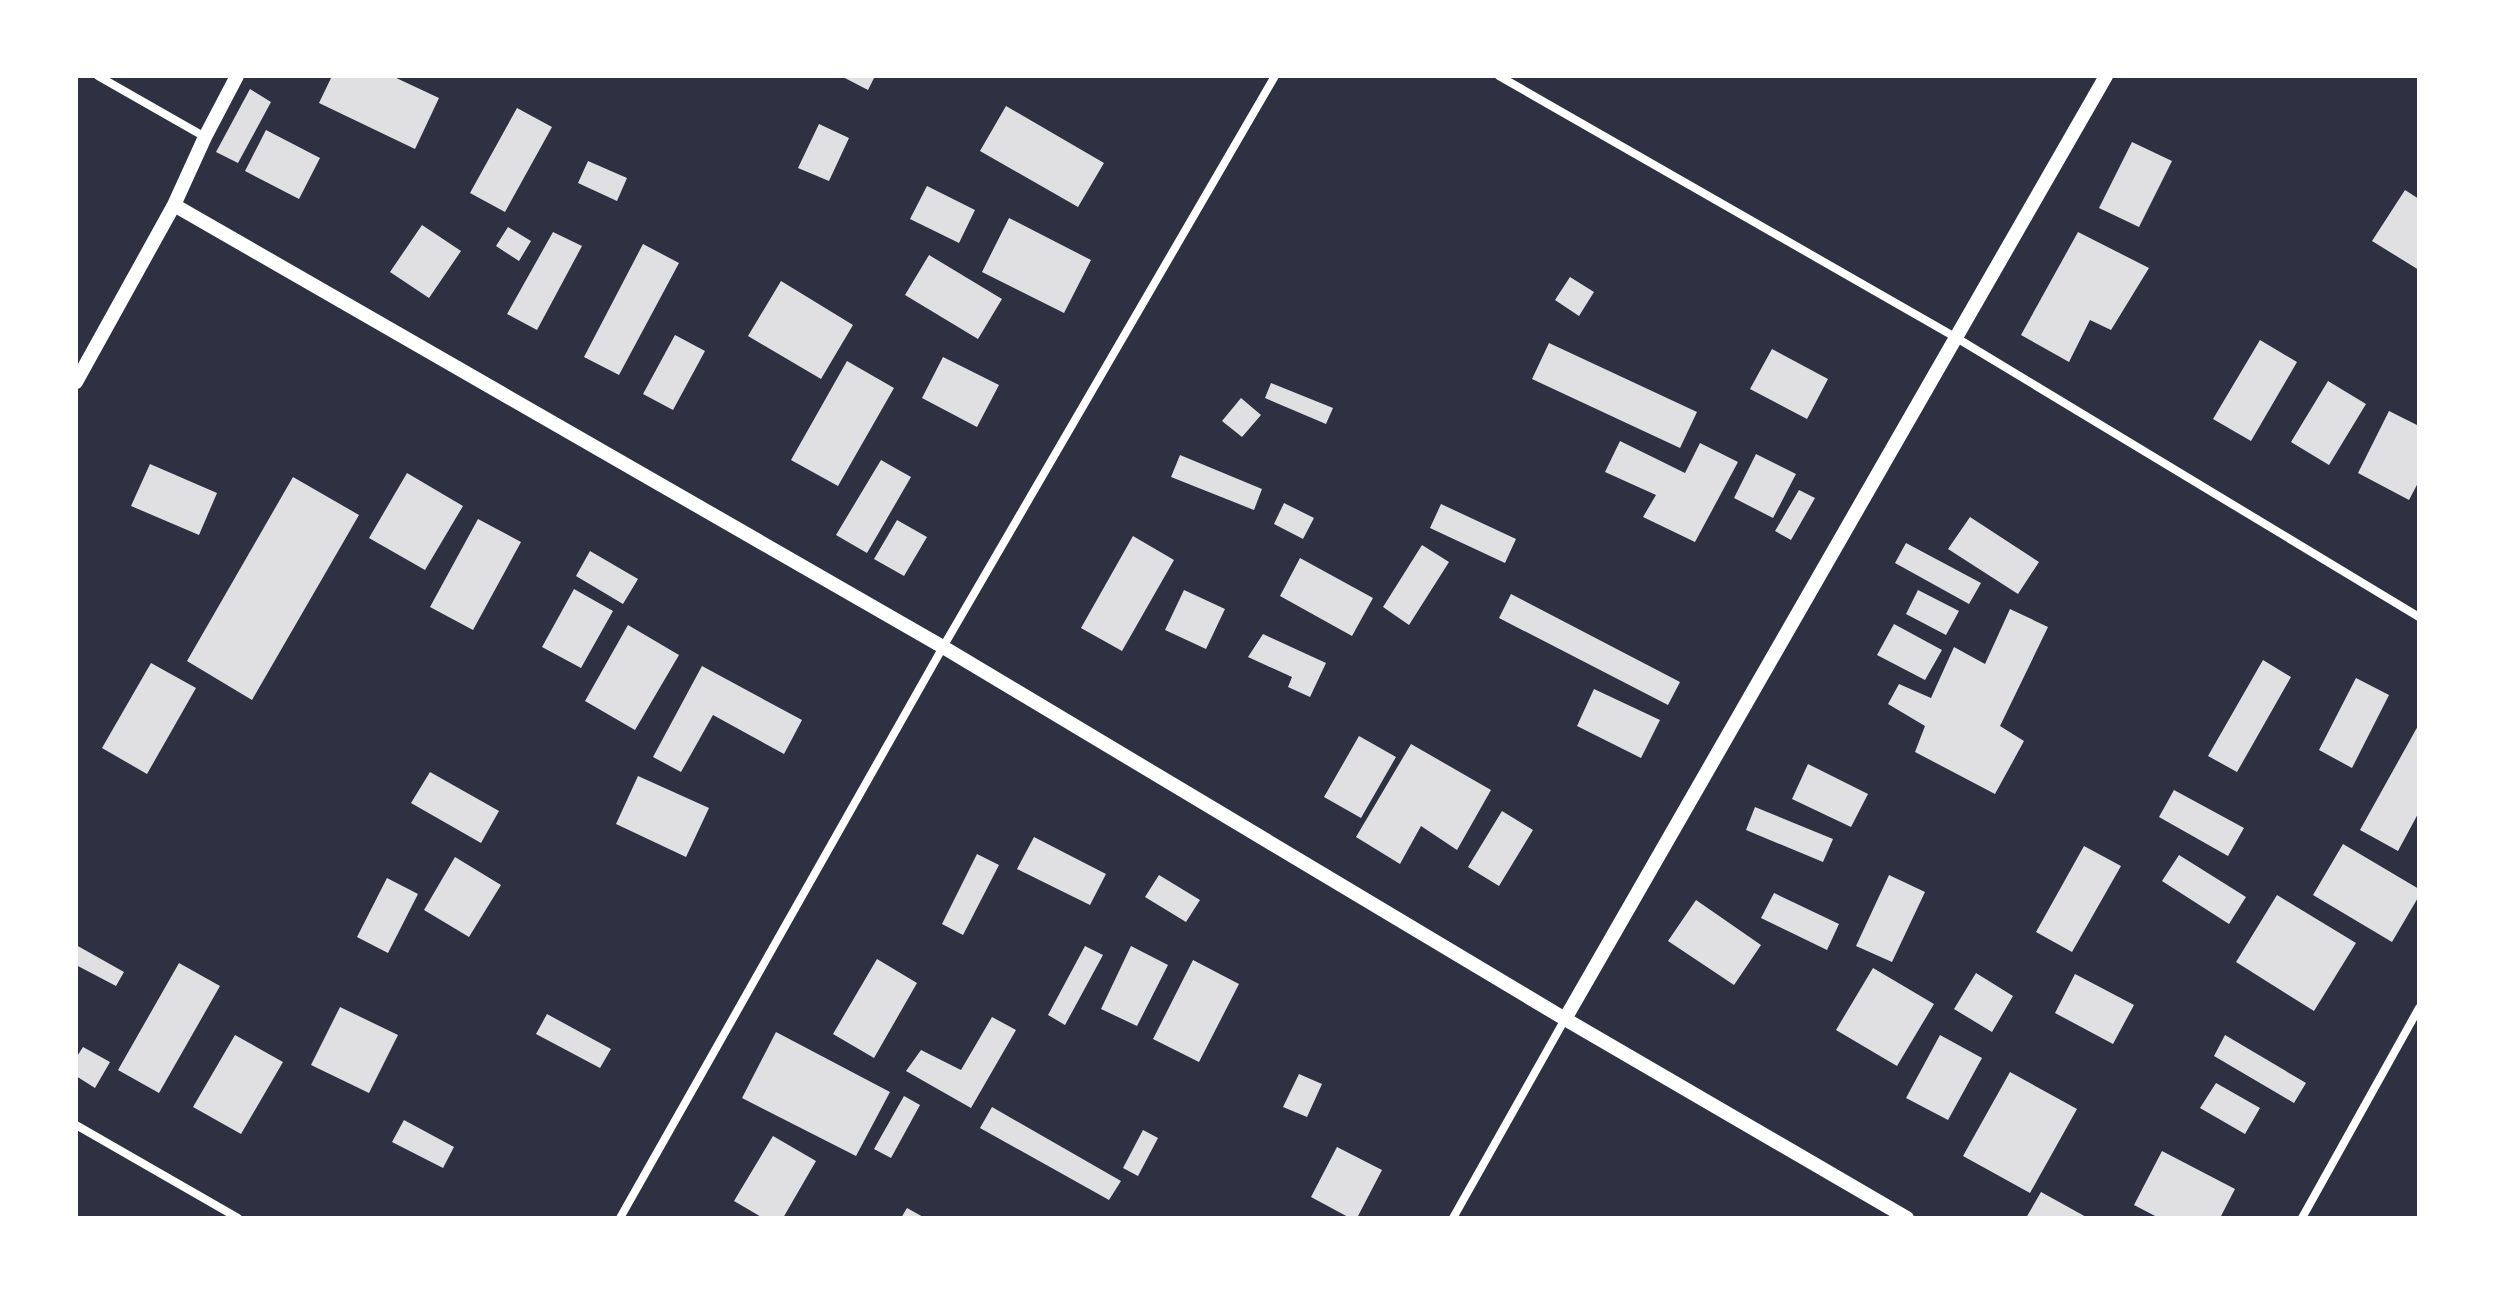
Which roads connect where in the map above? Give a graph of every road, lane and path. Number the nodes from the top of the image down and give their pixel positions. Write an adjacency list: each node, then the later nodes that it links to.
1 (98, 76): 6 (street)
2 (237, 76): 6 (street)
3 (1275, 76): 11 (street)
4 (1499, 76): 8 (street)
5 (2106, 76): 8 (street)
6 (205, 137): 7 (street)
7 (174, 205): 9 (street); 11 (street)
8 (1955, 337): 10 (street); 13 (street)
9 (76, 382)
10 (2419, 617)
11 (943, 647): 13 (street); 16 (street)
12 (2419, 1008): 19 (street)
13 (1565, 1019): 17 (street); 18 (street)
14 (76, 1125): 15 (street)
15 (238, 1218)
16 (620, 1218)
17 (1453, 1218)
18 (1907, 1218)
19 (2302, 1218)

